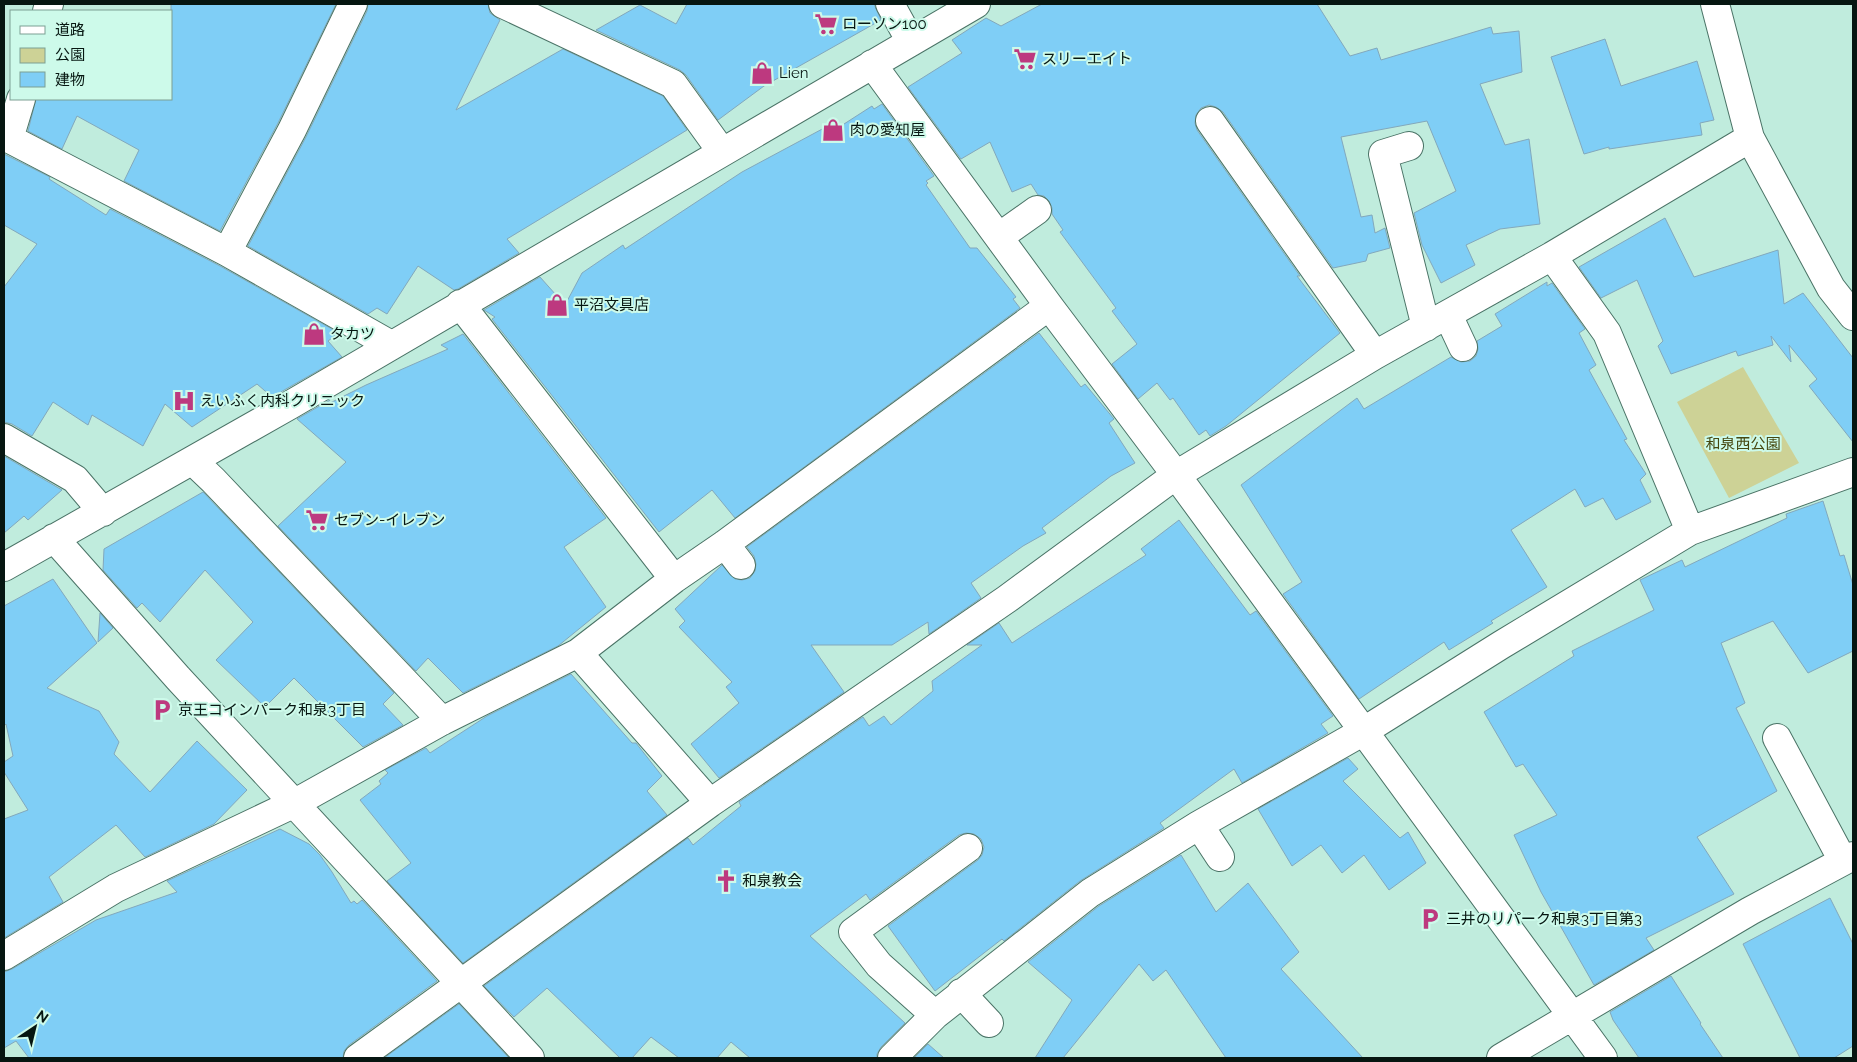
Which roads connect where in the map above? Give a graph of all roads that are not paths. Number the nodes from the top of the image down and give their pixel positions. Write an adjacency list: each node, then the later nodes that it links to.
1 (354, 4): 16 (street)
2 (503, 4): 13 (street)
3 (890, 4): 6 (street)
4 (976, 4): 6 (street)
5 (1715, 4): 11 (street)
6 (911, 42): 7 (street)
7 (872, 64): 13 (street); 15 (street)
8 (21, 100): 10 (street)
9 (1210, 121): 24 (street)
10 (6, 138): 16 (street)
11 (1750, 138): 17 (street); 20 (street)
12 (1409, 146): 21 (street)
13 (722, 152): 18 (street)
14 (1037, 210): 15 (street)
15 (999, 237): 19 (street)
16 (227, 252): 22 (street)
17 (1552, 256): 21 (street); 30 (street)
18 (460, 304): 22 (street); 33 (street)
19 (1049, 306): 28 (street); 33 (street)
20 (1853, 316)
21 (1437, 321): 23 (street); 24 (street)
22 (391, 345): 26 (street)
23 (1463, 347)
24 (1375, 356): 28 (street)
25 (4, 438): 29 (street)
26 (193, 461): 29 (street); 35 (street)
27 (1853, 472): 30 (street)
28 (1176, 475): 36 (street); 39 (street)
29 (103, 512): 31 (street)
30 (1690, 531): 36 (street)
31 (54, 538): 32 (street); 38 (street)
32 (4, 567)
33 (674, 579): 34 (street)
34 (578, 653): 35 (street); 39 (street)
35 (442, 721): 38 (street)
36 (1364, 731): 40 (street); 48 (street)
37 (1777, 738): 43 (street)
38 (295, 803): 44 (street); 45 (street)
39 (710, 803): 45 (street)
40 (1199, 825): 42 (street); 46 (street)
41 (968, 848): 47 (street)
42 (1220, 857)
43 (1848, 858): 48 (street)
44 (4, 956)
45 (460, 984): 50 (street); 51 (street)
46 (961, 993): 47 (street); 49 (street)
47 (935, 1015): 52 (street)
48 (1572, 1017): 53 (street); 54 (street)
49 (989, 1024)
50 (358, 1058)
51 (530, 1058)
52 (892, 1058)
53 (1501, 1058)
54 (1603, 1058)

